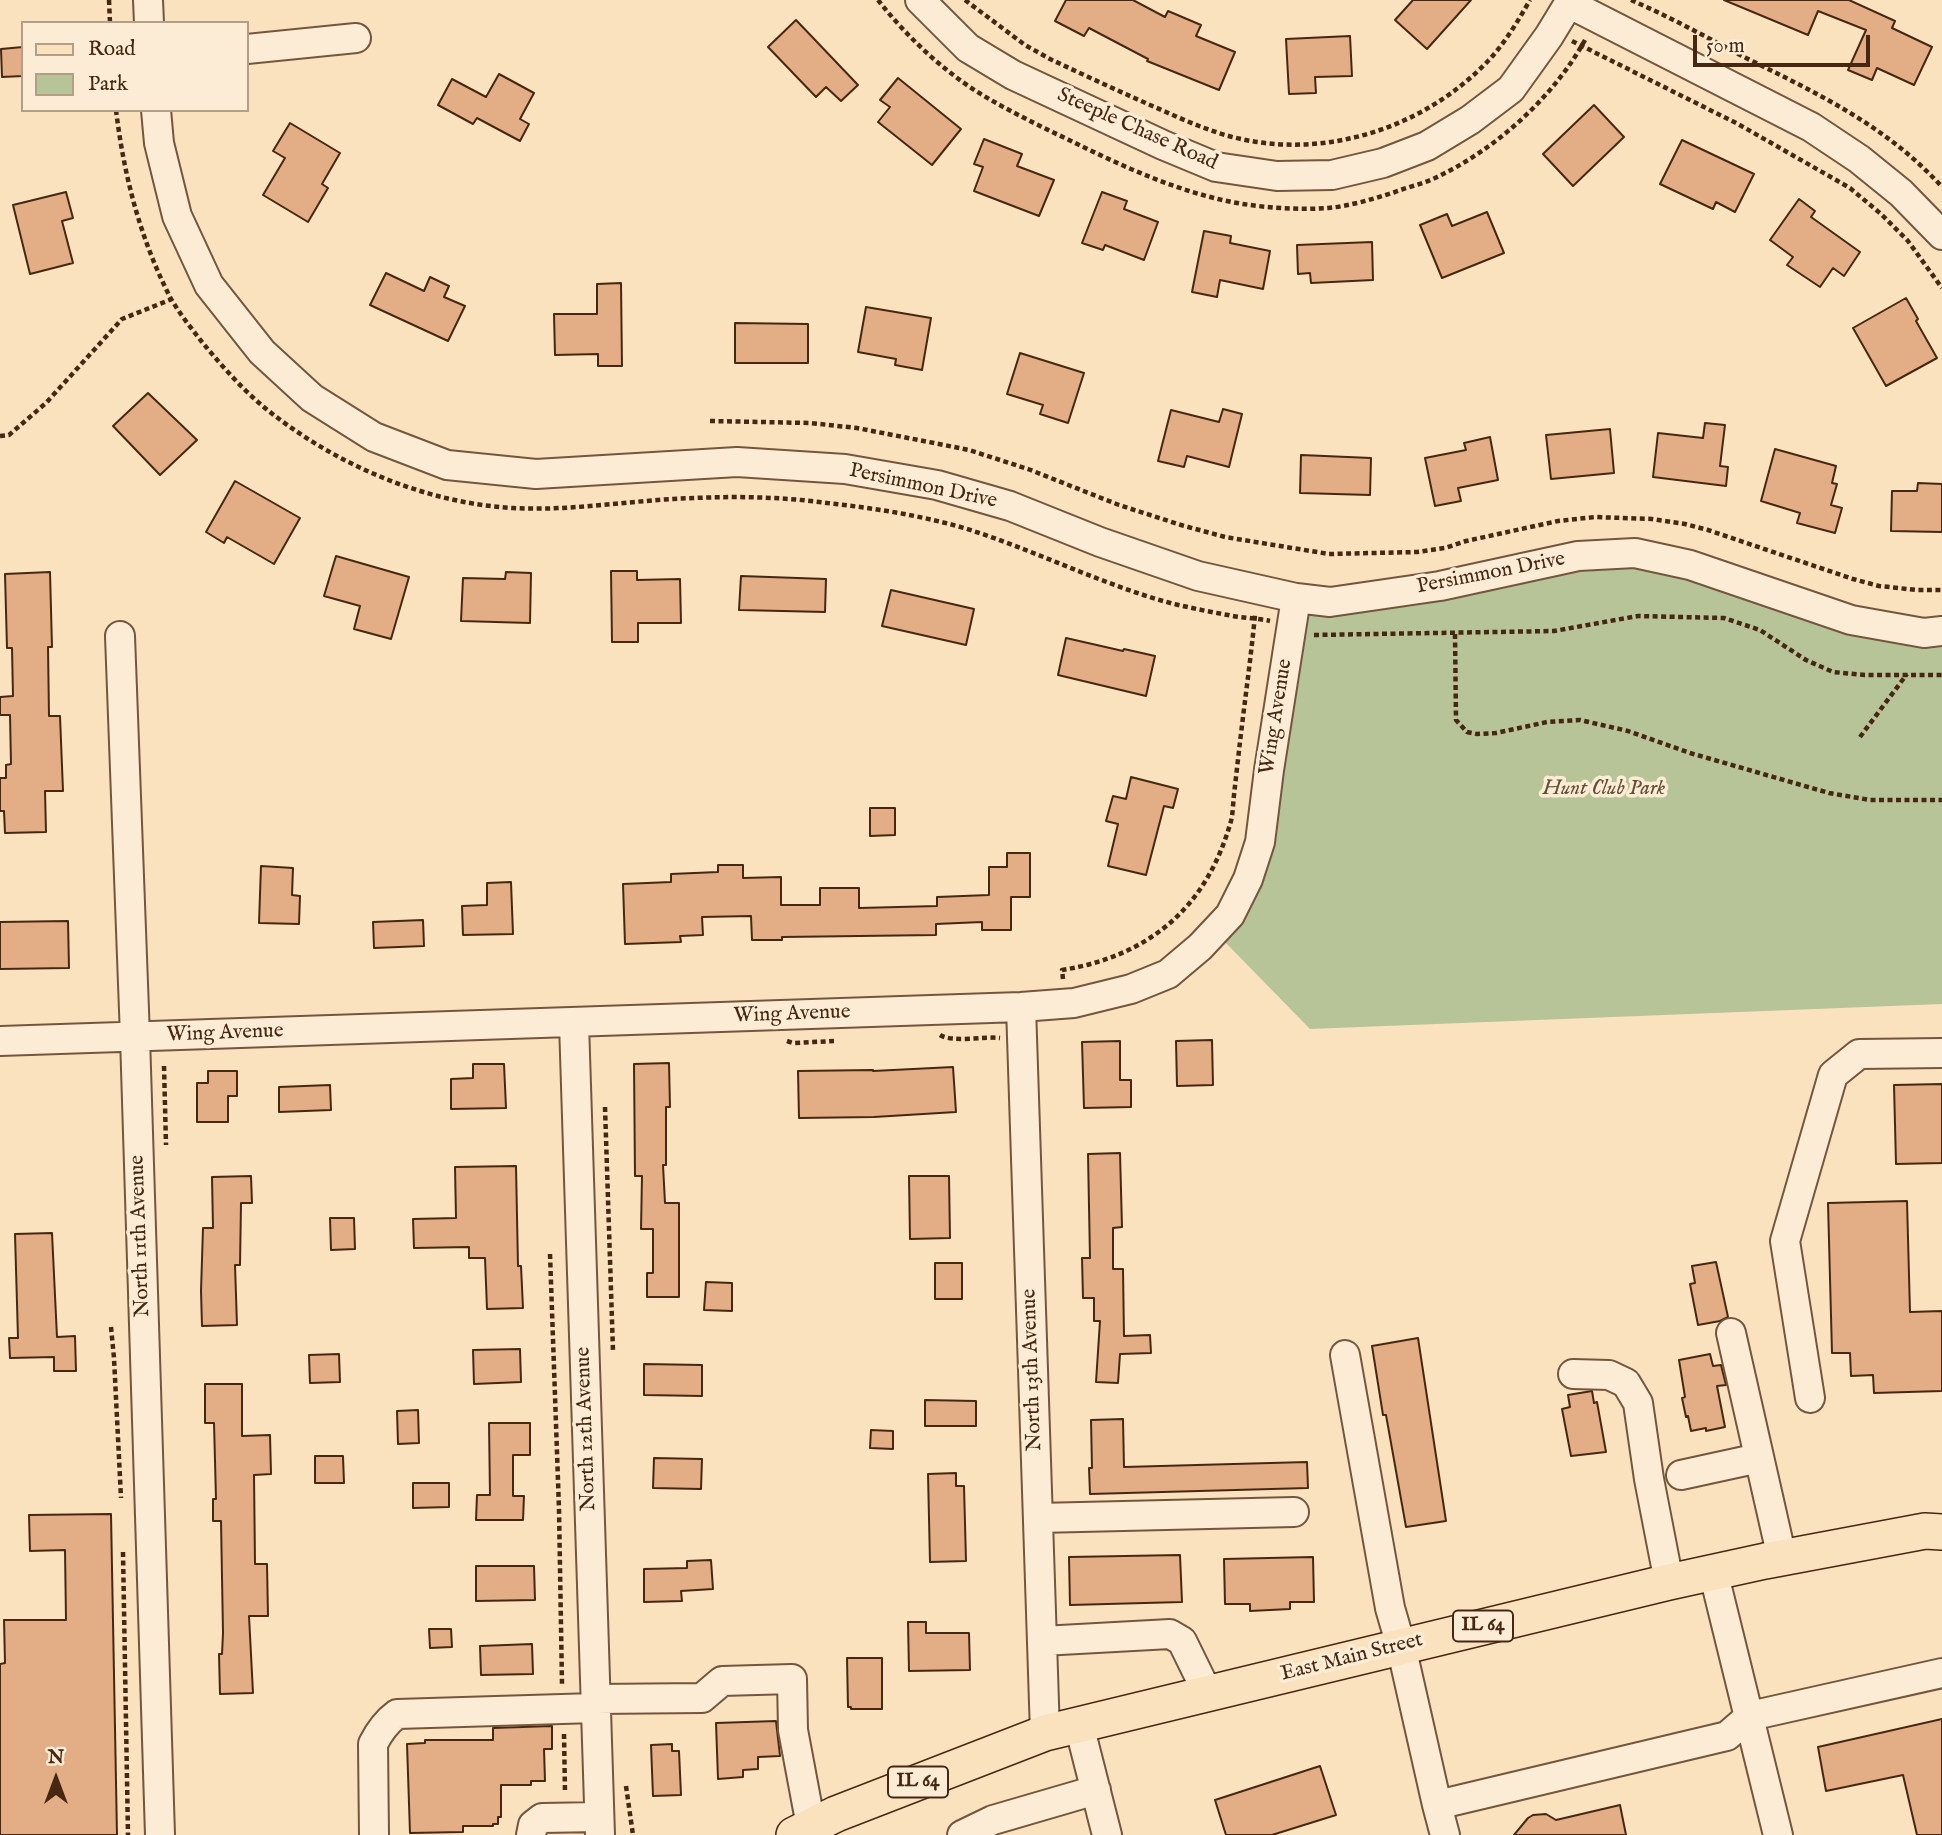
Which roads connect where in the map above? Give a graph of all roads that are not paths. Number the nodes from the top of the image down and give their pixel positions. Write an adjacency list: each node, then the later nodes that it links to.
1 (148, 0): 4 (street)
2 (920, 0): 3 (street, Steeple Chase Road)
3 (1570, 2): 8 (street)
4 (149, 21)
5 (356, 38): 6 (street)
6 (248, 49)
7 (156, 112): 9 (street, Persimmon Drive)
8 (1942, 235)
9 (1296, 598): 10 (street, Persimmon Drive); 12 (street, Wing Avenue)
10 (1942, 631)
11 (120, 636): 14 (street, North 11th Avenue)
12 (1021, 1007): 13 (street, Wing Avenue); 24 (street, North 13th Avenue)
13 (574, 1023): 14 (street, Wing Avenue); 33 (street, North 12th Avenue)
14 (135, 1037): 15 (street, Wing Avenue); 41 (street, North 11th Avenue)
15 (0, 1041)
16 (1942, 1053): 20 (street)
17 (1731, 1333): 21 (street)
18 (1345, 1355): 30 (street)
19 (1573, 1374): 28 (street)
20 (1810, 1398)
21 (1759, 1458): 22 (street); 26 (street)
22 (1681, 1475)
23 (1294, 1512): 24 (street)
24 (1038, 1518): 29 (street, North 13th Avenue)
25 (1936, 1526): 26 (main road, East Main Street / IL 64)
26 (1782, 1558): 27 (main road, East Main Street / IL 64)
27 (1713, 1572): 28 (main road, East Main Street / IL 64); 34 (street)
28 (1669, 1582): 30 (main road, East Main Street / IL 64)
29 (1042, 1641): 32 (street); 36 (street, North 13th Avenue)
30 (1401, 1646): 32 (main road, East Main Street / IL 64); 38 (street)
31 (1942, 1673): 34 (street)
32 (1208, 1694): 35 (main road, East Main Street / IL 64)
33 (595, 1704): 39 (street, North 12th Avenue); 40 (street); 42 (street)
34 (1750, 1716): 38 (street); 47 (street)
35 (1079, 1725): 36 (main road, East Main Street / IL 64); 37 (street)
36 (1045, 1733): 40 (main road, East Main Street / IL 64)
37 (1096, 1790): 44 (street); 45 (street)
38 (1437, 1805): 46 (street)
39 (599, 1826): 43 (street)
40 (821, 1827)
41 (160, 1835)
42 (374, 1835)
43 (531, 1835)
44 (962, 1835)
45 (1107, 1835)
46 (1445, 1835)
47 (1778, 1835)

